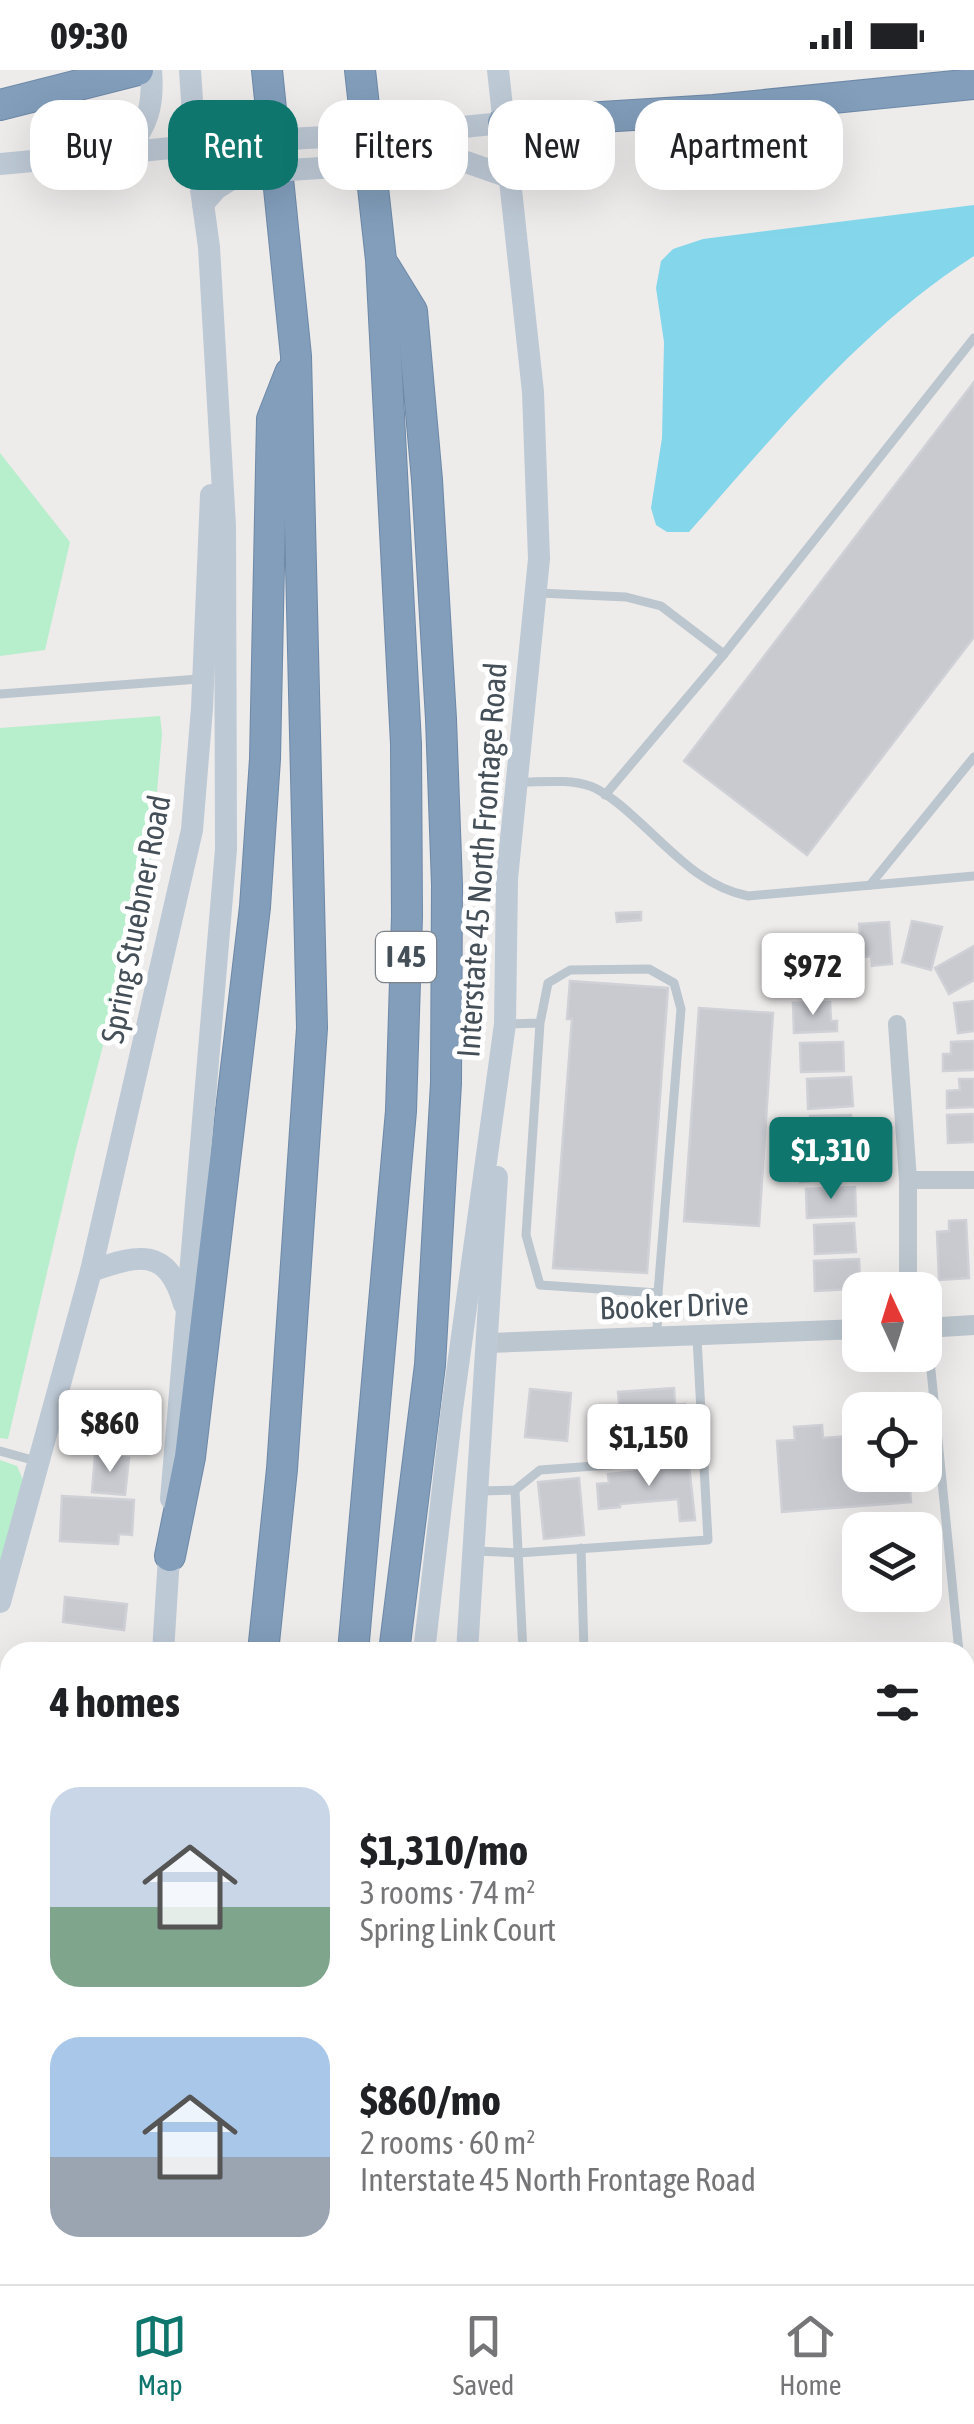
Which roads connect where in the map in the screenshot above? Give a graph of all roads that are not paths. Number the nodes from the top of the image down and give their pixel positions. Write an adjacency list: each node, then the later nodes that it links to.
1 (138, 70): 10 (highway)
2 (151, 70): 12 (main road)
3 (190, 70): 8 (main road)
4 (267, 70): 23 (highway)
5 (360, 70): 21 (highway, I 45)
6 (498, 70): 9 (main road, Interstate 45 North Frontage Road)
7 (974, 84): 11 (highway)
8 (192, 100)
9 (501, 100)
10 (0, 105)
11 (615, 116)
12 (148, 118)
13 (488, 125): 14 (main road, bridge)
14 (298, 138)
15 (30, 161): 16 (main road)
16 (0, 164)
17 (488, 170): 20 (main road, bridge)
18 (201, 190): 20 (main road)
19 (510, 190): 25 (main road, Interstate 45 North Frontage Road)
20 (203, 204): 24 (main road)
21 (381, 260): 63 (highway, I 45); 64 (highway)
22 (974, 338): 26 (lane)
23 (296, 356): 59 (highway); 62 (highway)
24 (218, 395): 27 (main road); 28 (main road, Spring Stuebner Road)
25 (536, 593): 26 (lane); 31 (main road, Interstate 45 North Frontage Road)
26 (724, 654): 32 (lane)
27 (227, 676): 28 (lane); 43 (main road)
28 (203, 678): 29 (lane); 40 (main road, Spring Stuebner Road)
29 (0, 694)
30 (974, 756): 34 (lane)
31 (517, 782): 32 (lane); 36 (main road, Interstate 45 North Frontage Road)
32 (605, 795): 34 (lane)
33 (974, 876): 34 (lane)
34 (870, 885)
35 (540, 1023): 36 (lane); 42 (lane); 42 (lane)
36 (505, 1024): 49 (main road); 65 (main road, Interstate 45 North Frontage Road)
37 (897, 1024): 38 (street)
38 (908, 1180): 39 (street); 41 (street)
39 (974, 1180)
40 (91, 1271): 43 (main road); 53 (main road, Spring Stuebner Road)
41 (908, 1272)
42 (658, 1293): 48 (lane)
43 (187, 1315): 59 (main road)
44 (974, 1325): 45 (street)
45 (942, 1327)
46 (842, 1330): 47 (street, Booker Drive)
47 (696, 1335): 48 (street, Booker Drive); 52 (lane)
48 (656, 1336): 49 (street, Booker Drive)
49 (490, 1342): 54 (main road)
50 (930, 1372): 69 (lane)
51 (0, 1451): 53 (lane)
52 (704, 1458): 55 (lane); 56 (lane)
53 (36, 1461): 60 (main road, Spring Stuebner Road)
54 (480, 1490): 55 (lane); 57 (main road)
55 (515, 1490): 58 (lane)
56 (580, 1548): 58 (lane); 68 (lane)
57 (475, 1551): 58 (lane); 66 (main road)
58 (518, 1553): 67 (lane)
59 (170, 1556): 61 (main road)
60 (0, 1602)
61 (164, 1642)
62 (265, 1642)
63 (354, 1642)
64 (395, 1642)
65 (425, 1642)
66 (468, 1642)
67 (523, 1642)
68 (584, 1642)
69 (958, 1642)

